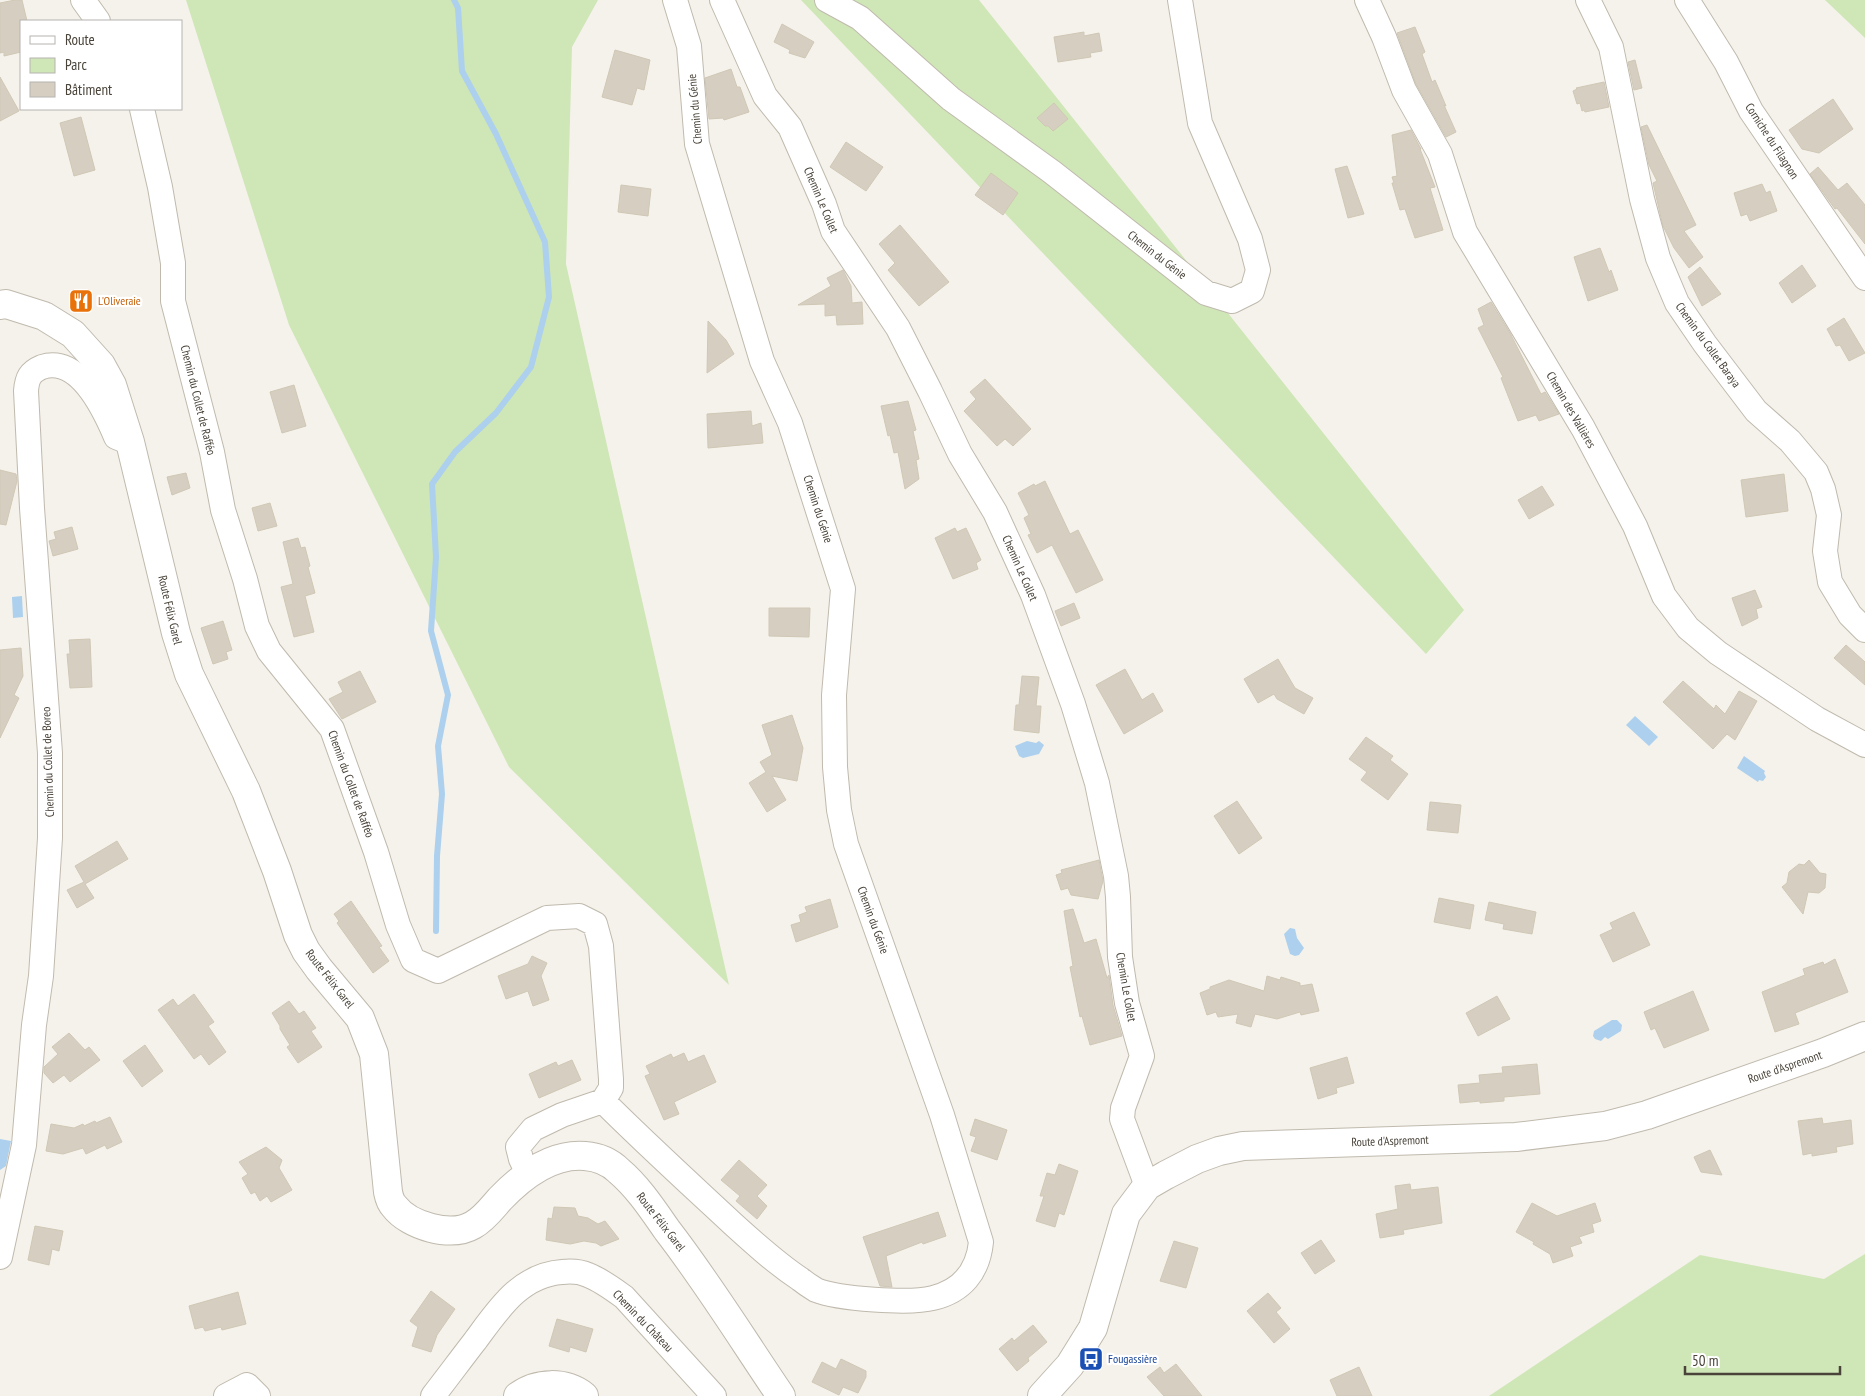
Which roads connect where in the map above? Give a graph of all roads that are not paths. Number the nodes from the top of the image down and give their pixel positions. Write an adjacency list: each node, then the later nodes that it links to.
1 (83, 0): 9 (street)
2 (675, 0): 17 (street, Chemin du Génie)
3 (722, 0): 19 (street, Chemin Le Collet)
4 (828, 0): 5 (street, Chemin du Génie)
5 (1180, 0)
6 (1366, 0): 15 (street, Chemin des Vallières)
7 (1588, 0): 14 (street, Chemin du Collet Baraya)
8 (1687, 0): 11 (street, Corniche du Filagnon)
9 (97, 20)
10 (142, 110): 17 (street, Chemin du Collet de Rafféo)
11 (1865, 278)
12 (0, 305): 13 (street, Route Félix Garel)
13 (130, 442): 18 (street, Route Félix Garel); 20 (street, Chemin du Collet de Boreo)
14 (1865, 630)
15 (1865, 745)
16 (1865, 1036): 19 (street, Route d'Aspremont)
17 (603, 1101): 18 (street)
18 (528, 1174): 27 (street, Route Félix Garel)
19 (1147, 1186): 28 (street, Route d'Aspremont)
20 (0, 1257)
21 (226, 1396): 22 (street)
22 (258, 1396)
23 (433, 1396): 26 (street, Chemin du Château)
24 (518, 1396): 25 (street)
25 (584, 1396)
26 (714, 1396)
27 (781, 1396)
28 (1042, 1396)

